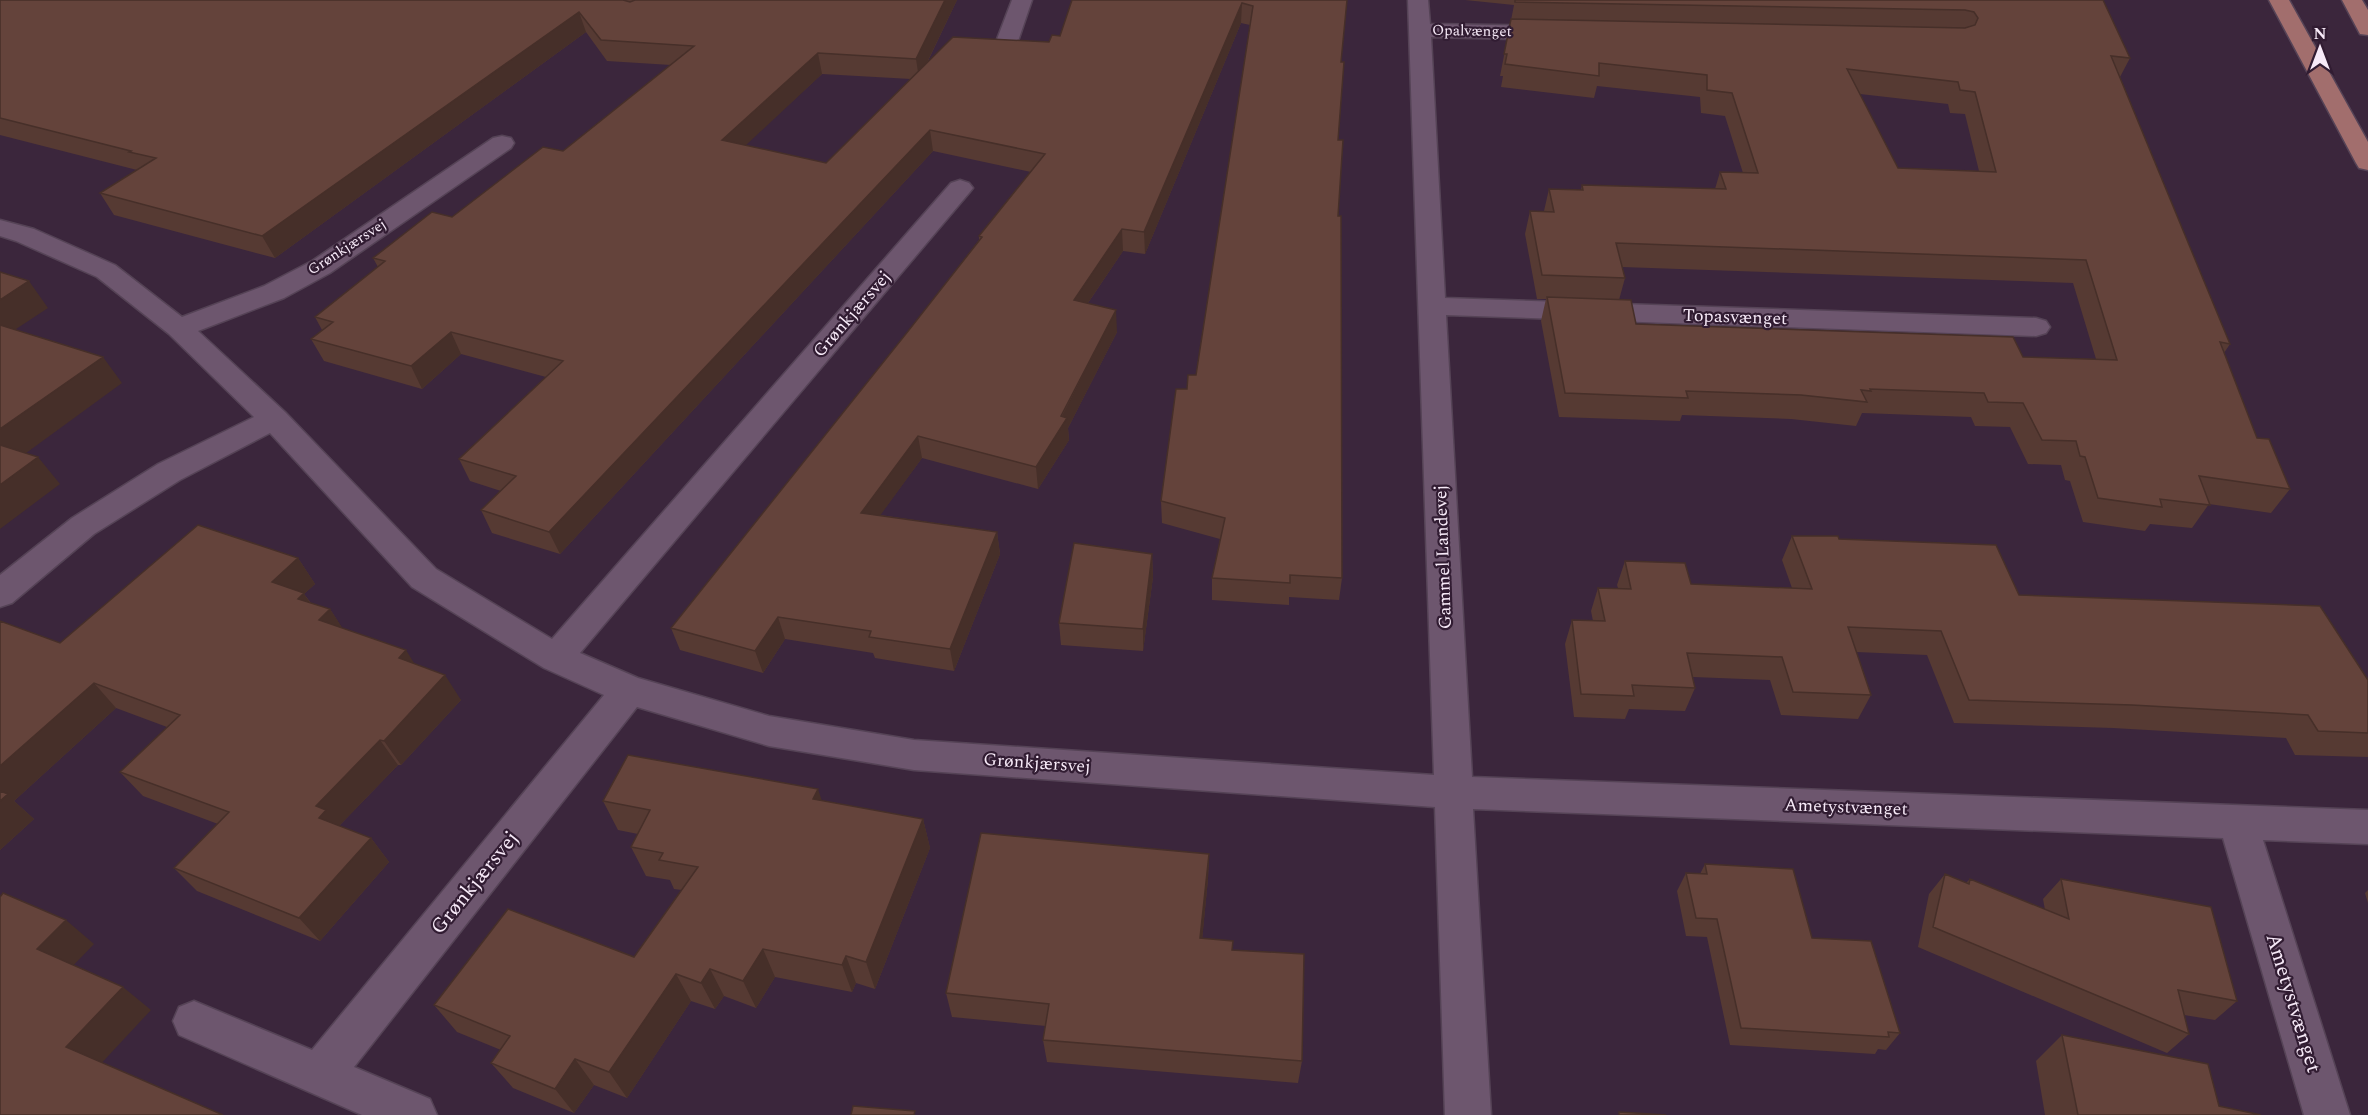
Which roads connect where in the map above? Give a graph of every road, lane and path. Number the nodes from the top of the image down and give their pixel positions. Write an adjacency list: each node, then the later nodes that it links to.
1 (1022, 0): 7 (street)
2 (2279, 0): 9 (main road)
3 (2352, 0): 5 (main road)
4 (1419, 15): 6 (street, Opalvænget); 12 (street, Gammel Landevej)
5 (2368, 29)
6 (1575, 33)
7 (1005, 47)
8 (502, 143): 14 (street, Grønkjærsvej)
9 (2368, 163)
10 (960, 188): 17 (street, Grønkjærsvej)
11 (0, 228): 14 (street, Grønkjærsvej)
12 (1434, 306): 13 (street, Topasvænget); 19 (street, Gammel Landevej)
13 (2037, 327)
14 (179, 328): 15 (street, Grønkjærsvej)
15 (274, 419): 16 (street); 17 (street, Grønkjærsvej)
16 (0, 594)
17 (556, 658): 18 (street, Grønkjærsvej)
18 (629, 690): 19 (street, Grønkjærsvej); 23 (street, Grønkjærsvej)
19 (1453, 792): 20 (street, Ametystvænget); 25 (street, Gammel Landevej)
20 (2238, 822): 21 (street, Ametystvænget); 26 (street, Ametystvænget)
21 (2368, 827)
22 (194, 1022): 23 (street)
23 (320, 1075): 24 (street)
24 (414, 1115)
25 (1468, 1115)
26 (2327, 1115)

